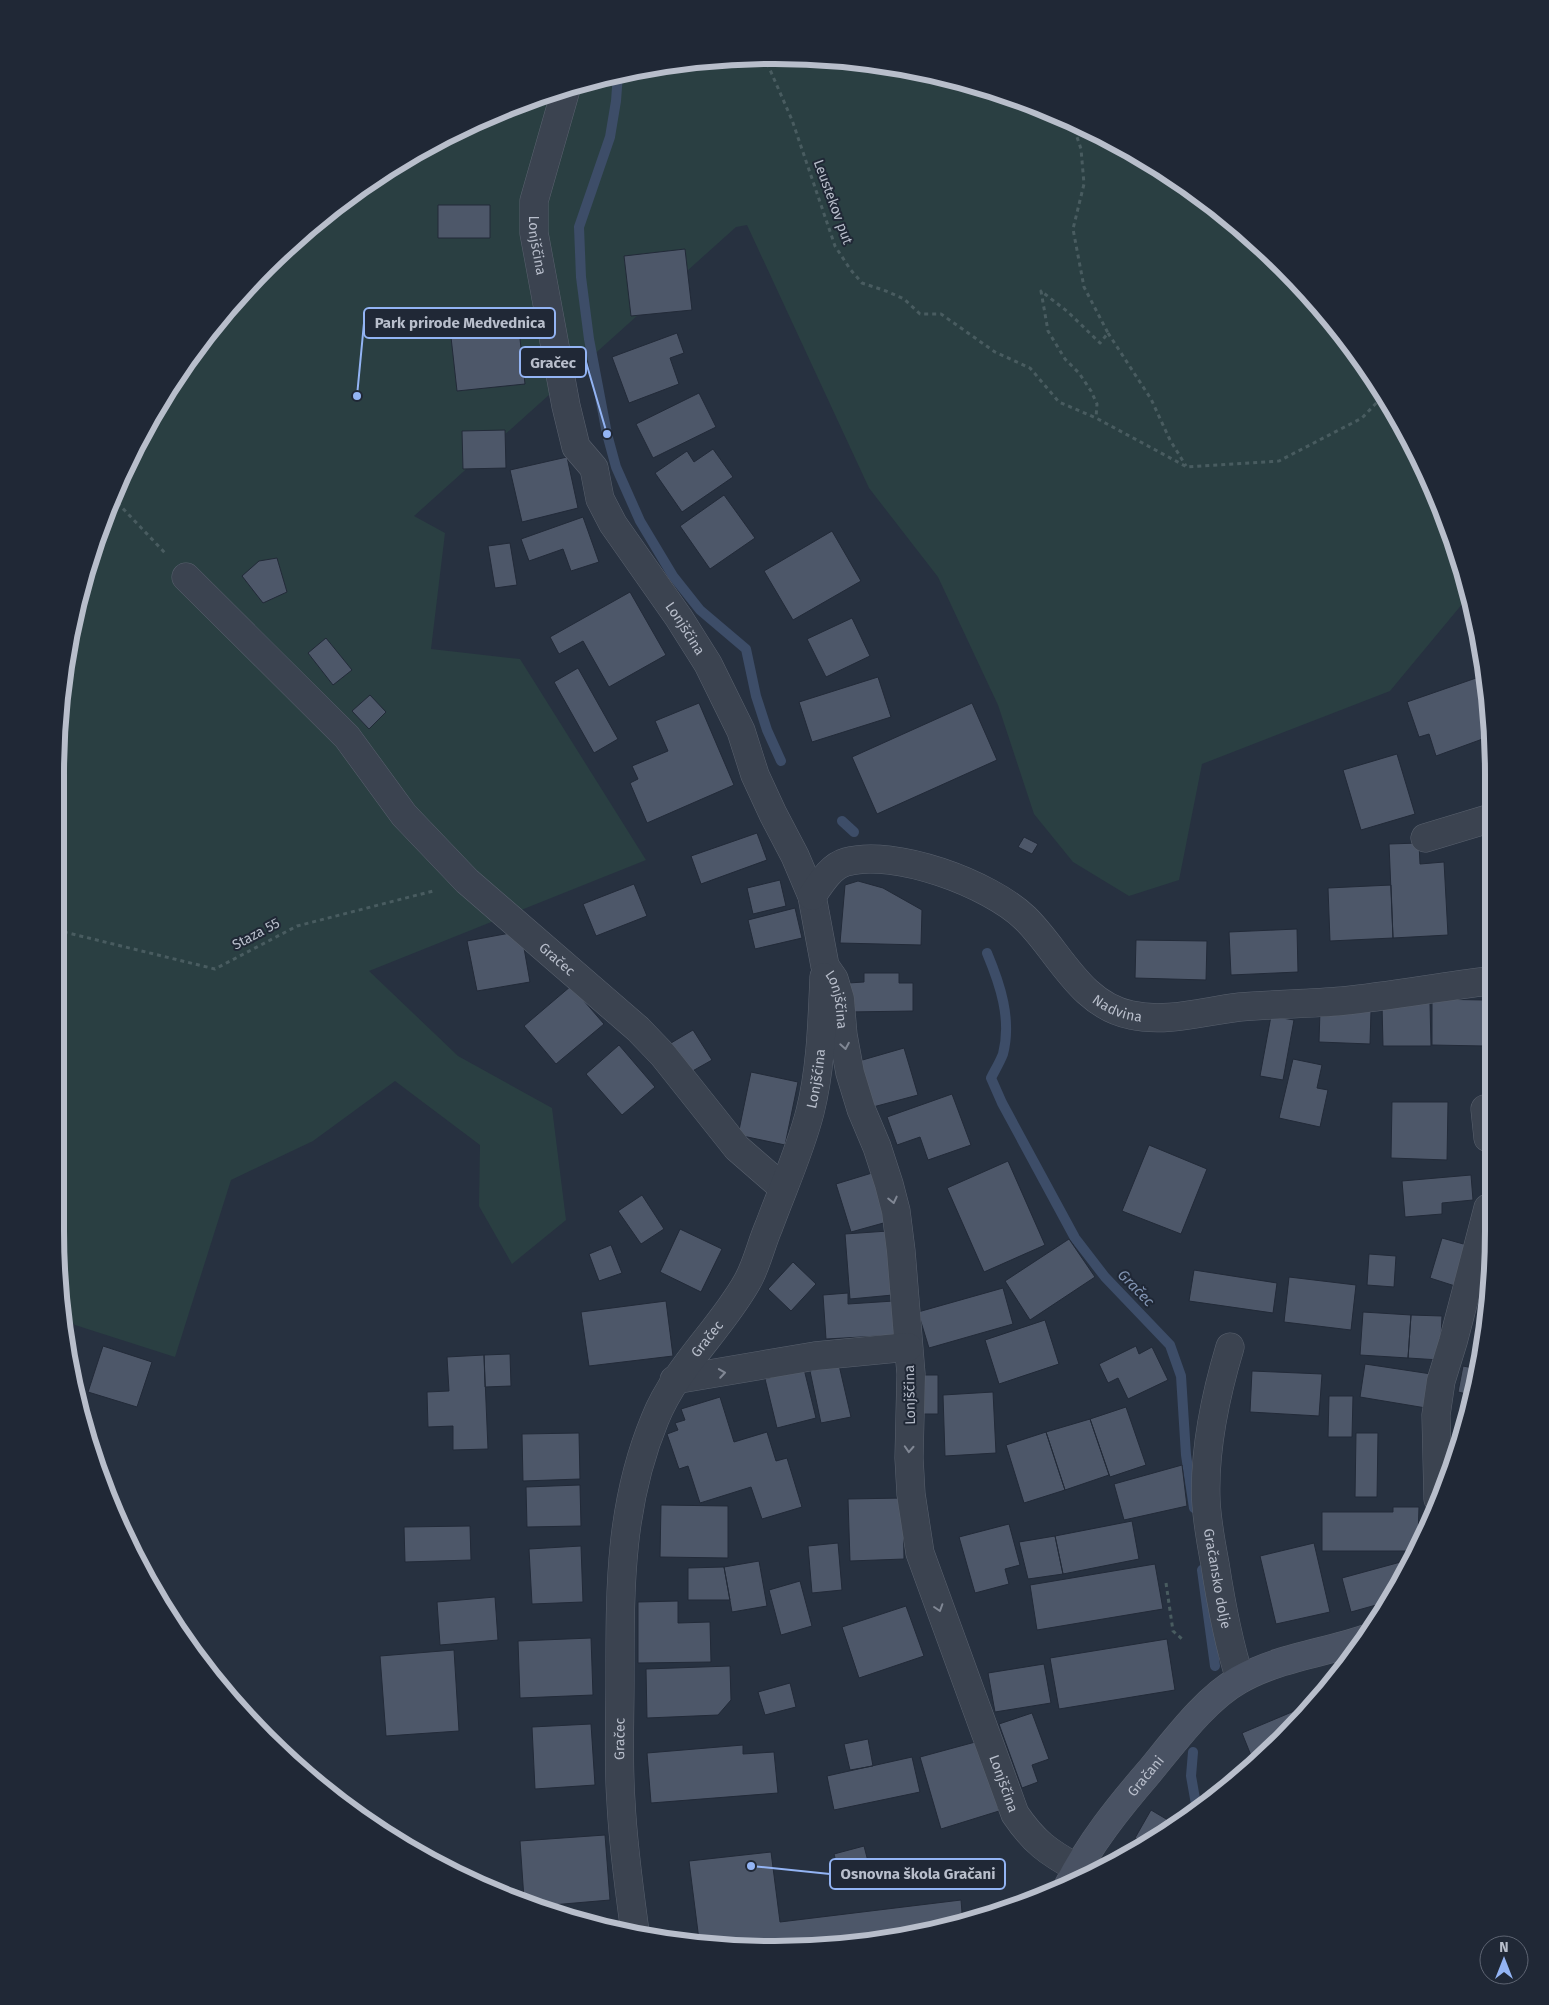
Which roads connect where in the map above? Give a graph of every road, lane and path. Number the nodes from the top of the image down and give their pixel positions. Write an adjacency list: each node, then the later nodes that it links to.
1 (768, 64): 6 (path, Leustekov put)
2 (564, 96): 13 (street, Lonjščina)
3 (1075, 131): 4 (path)
4 (1108, 333): 6 (path); 7 (path)
5 (1378, 401): 7 (path)
6 (1096, 418): 7 (path, Leustekov put)
7 (1187, 467)
8 (118, 503): 9 (path)
9 (186, 577): 12 (street, Gračec)
10 (1485, 820): 11 (street)
11 (1425, 838)
12 (467, 881): 14 (path, Staza 55); 17 (street, Gračec)
13 (812, 896): 15 (street, Lonjščina); 16 (street, Nadvina)
14 (64, 932)
15 (825, 966): 17 (street, Lonjšćina); 19 (street, Lonjščina, one-way to 19)
16 (1485, 981)
17 (784, 1188): 21 (street, Gračec)
18 (1485, 1218): 22 (street)
19 (908, 1348): 21 (street, one-way to 19); 28 (street, Lonjščina, one-way to 28)
20 (1230, 1348): 26 (street, Gračansko dolje)
21 (674, 1380): 29 (street, Gračec)
22 (1438, 1485)
23 (1166, 1583): 24 (path)
24 (1182, 1639)
25 (1353, 1642): 26 (street)
26 (1240, 1679): 27 (street, Gračani)
27 (1073, 1875)
28 (1071, 1876)
29 (634, 1928)

